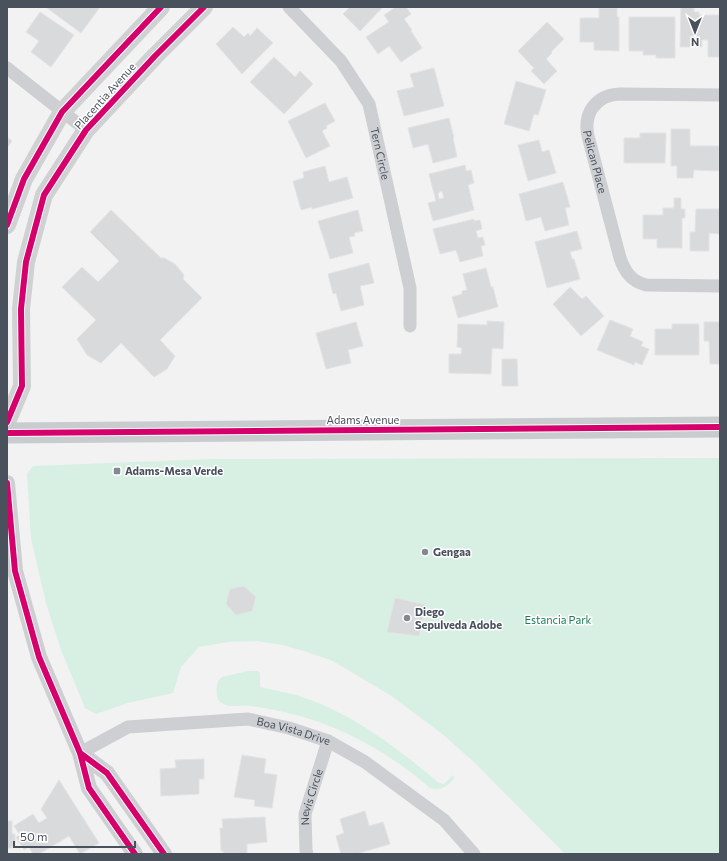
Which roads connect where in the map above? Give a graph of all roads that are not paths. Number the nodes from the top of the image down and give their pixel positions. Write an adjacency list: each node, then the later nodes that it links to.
1 (161, 7): 6 (main road, Placentia Avenue)
2 (204, 7): 7 (main road, Placentia Avenue)
3 (289, 7): 10 (street, Tern Circle)
4 (7, 68): 6 (street)
5 (720, 95): 9 (street, Pelican Place)
6 (62, 112): 7 (street); 8 (main road, Placentia Avenue)
7 (86, 130): 11 (main road, Placentia Avenue)
8 (7, 225)
9 (720, 286)
10 (410, 326)
11 (7, 422)
12 (720, 427): 13 (main road, Adams Avenue)
13 (7, 433)
14 (7, 483): 16 (street)
15 (328, 741): 16 (street, Boa Vista Drive); 19 (street, Nevis Circle); 20 (street, Boa Vista Drive)
16 (80, 753): 17 (street); 18 (street)
17 (135, 854)
18 (164, 854)
19 (307, 854)
20 (474, 854)

